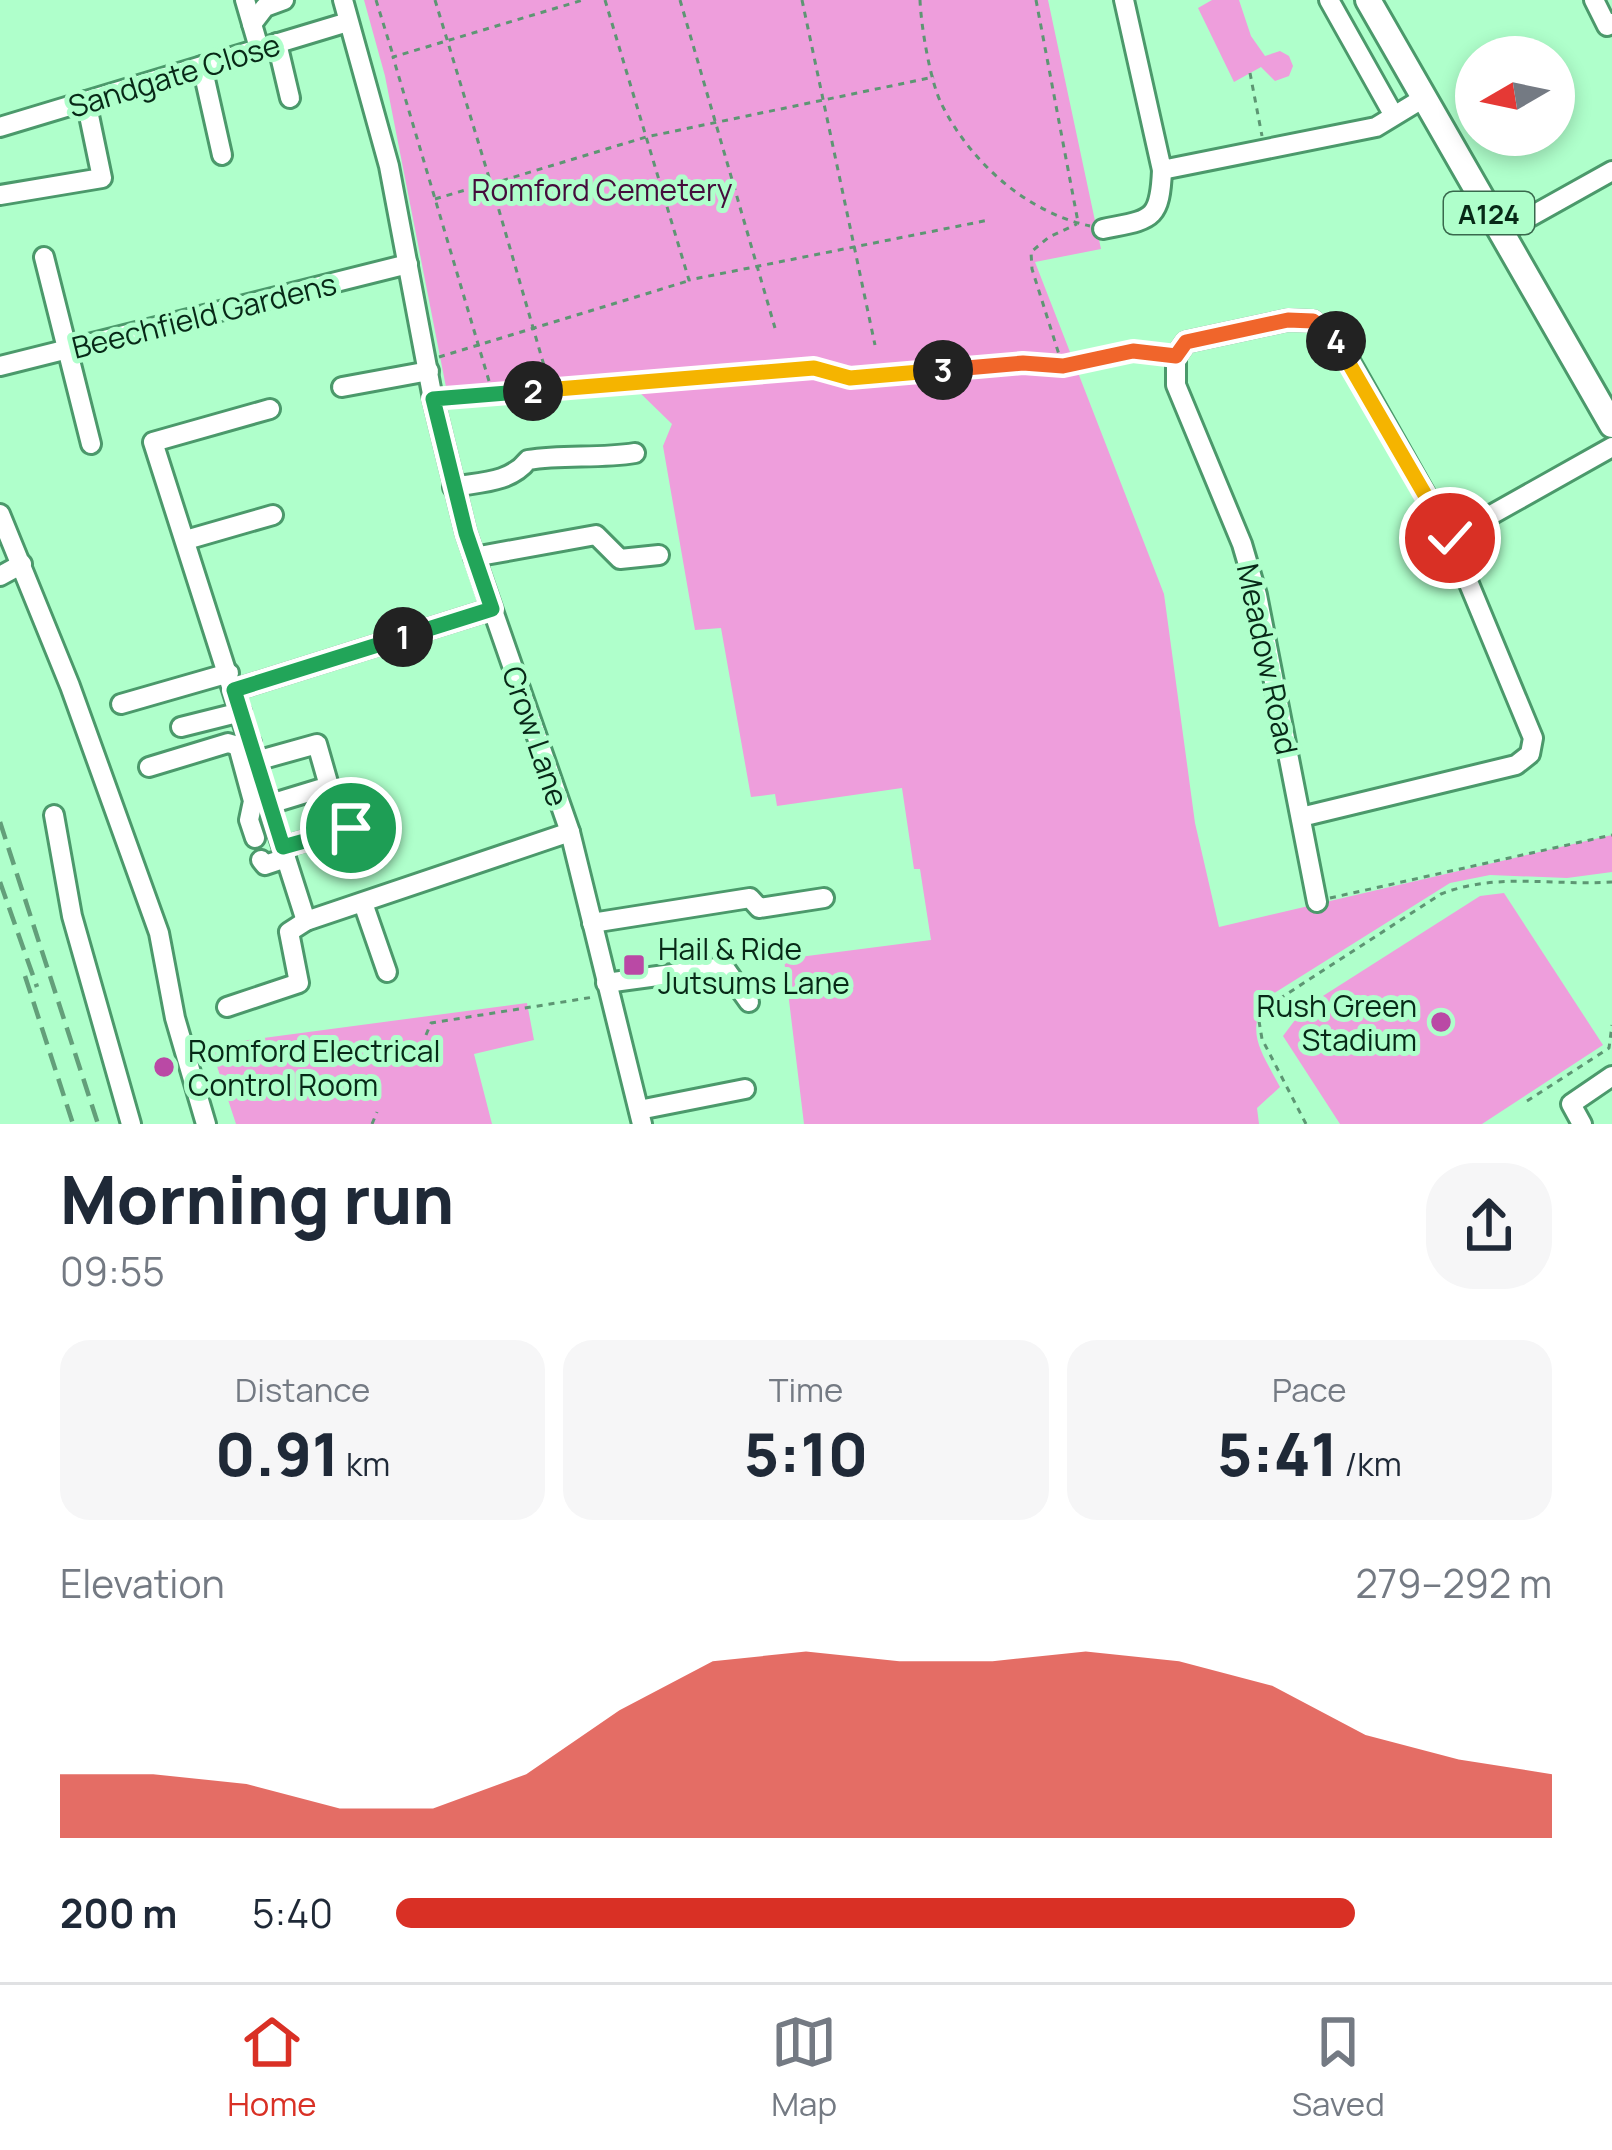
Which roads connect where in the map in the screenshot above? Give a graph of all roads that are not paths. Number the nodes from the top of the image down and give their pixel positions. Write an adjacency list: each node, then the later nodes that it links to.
1 (245, 0): 9 (street)
2 (284, 0): 9 (street)
3 (343, 0): 8 (street, Crow Lane)
4 (1124, 0): 19 (street)
5 (1329, 0): 16 (street)
6 (1368, 0): 14 (main road, A124)
7 (1594, 0): 10 (street)
8 (347, 22): 11 (street, Sandgate Close); 25 (street, Crow Lane)
9 (252, 24): 11 (street)
10 (1609, 24)
11 (268, 45): 12 (street, Sandgate Close); 13 (street)
12 (202, 66): 15 (street, Sandgate Close); 18 (street)
13 (290, 98)
14 (1422, 99): 16 (street); 23 (main road, A124)
15 (86, 101): 17 (street, Sandgate Close); 21 (street)
16 (1393, 114): 19 (street)
17 (0, 127)
18 (222, 155)
19 (1162, 170): 22 (street)
20 (1612, 171): 23 (street)
21 (0, 195)
22 (1103, 229)
23 (1501, 233): 31 (main road, A124)
24 (44, 257): 26 (street)
25 (408, 264): 26 (street, Beechfield Gardens); 28 (street, Crow Lane)
26 (66, 350): 27 (street, Beechfield Gardens); 32 (street)
27 (0, 366)
28 (427, 366): 29 (street); 35 (street, Crow Lane)
29 (342, 387)
30 (270, 409): 38 (street)
31 (1612, 425)
32 (91, 443)
33 (1612, 447): 39 (street)
34 (635, 453): 35 (street)
35 (454, 487): 41 (street, Crow Lane)
36 (0, 514): 42 (street)
37 (273, 515): 38 (street)
38 (183, 532): 45 (street)
39 (1450, 538): 53 (street); 53 (street, Meadow Road)
40 (659, 555): 41 (street)
41 (474, 557): 44 (street, Crow Lane)
42 (22, 564): 43 (street); 72 (street)
43 (0, 576)
44 (492, 609): 45 (street); 55 (street, Crow Lane)
45 (231, 681): 46 (street); 47 (street)
46 (121, 704)
47 (241, 712): 48 (street); 49 (street)
48 (181, 727)
49 (249, 750): 50 (street); 51 (street); 51 (street); 56 (street)
50 (149, 767)
51 (270, 804): 57 (street)
52 (54, 814): 71 (street)
53 (1301, 817): 60 (street, Meadow Road)
54 (351, 828): 57 (street)
55 (570, 832): 61 (street); 63 (street, Crow Lane)
56 (255, 838)
57 (285, 852): 58 (street); 62 (street)
58 (261, 860)
59 (824, 898): 63 (street)
60 (1317, 902)
61 (363, 903): 62 (street); 64 (street)
62 (306, 921): 67 (street)
63 (592, 923): 65 (street, Crow Lane)
64 (387, 972)
65 (607, 989): 66 (street); 70 (street, Crow Lane)
66 (749, 1002)
67 (227, 1006)
68 (1612, 1076): 73 (street)
69 (745, 1089): 70 (street)
70 (640, 1117)
71 (131, 1124)
72 (206, 1124)
73 (1582, 1124)

